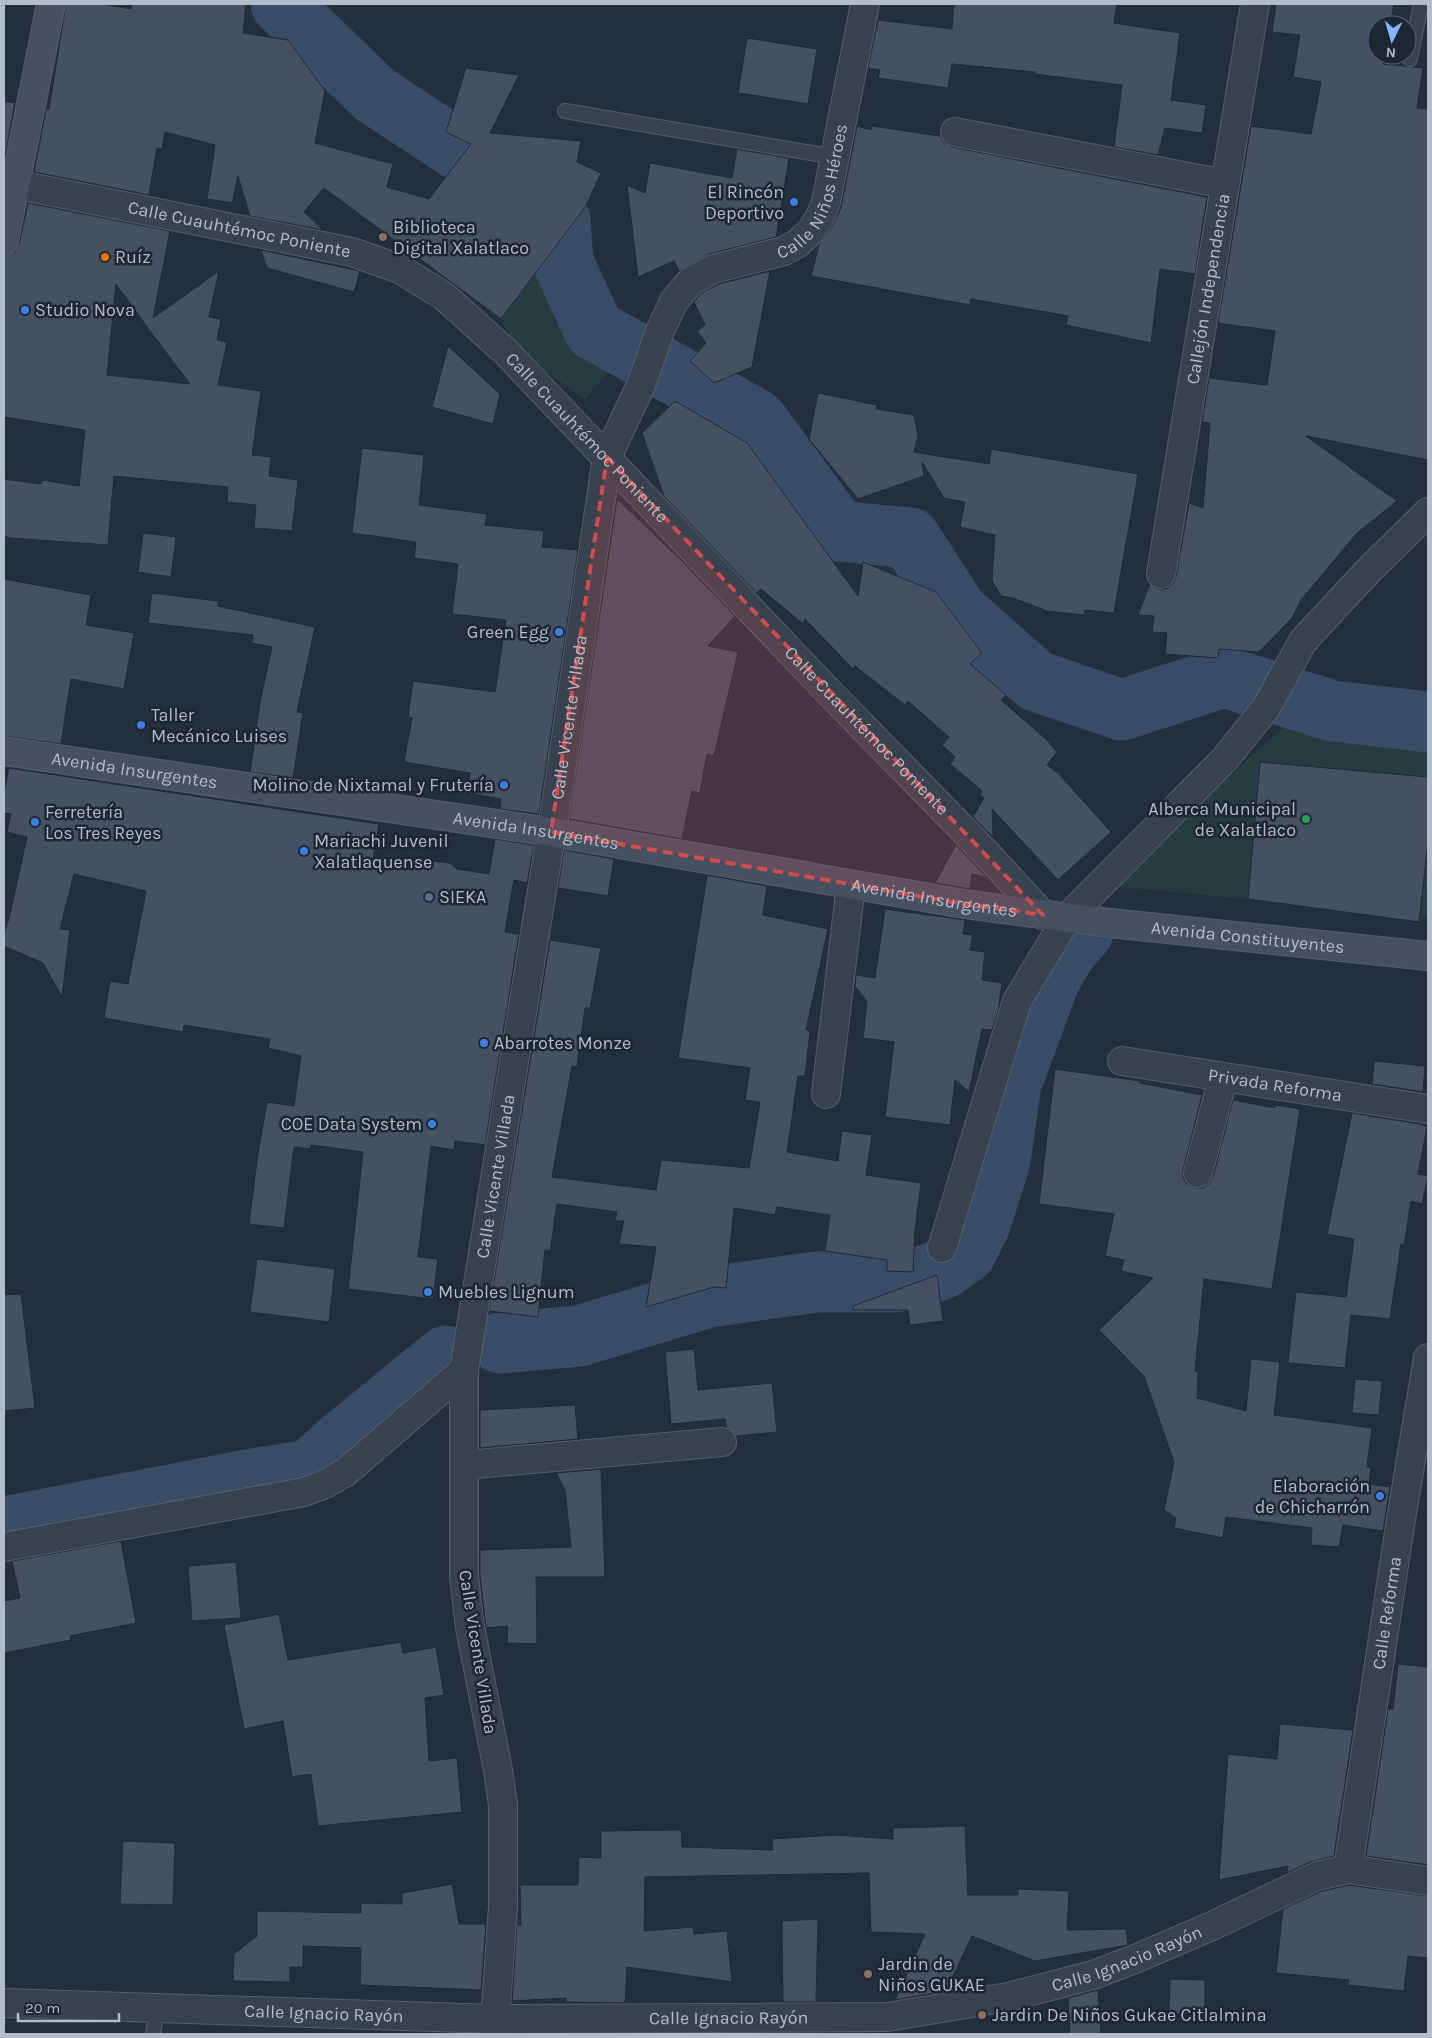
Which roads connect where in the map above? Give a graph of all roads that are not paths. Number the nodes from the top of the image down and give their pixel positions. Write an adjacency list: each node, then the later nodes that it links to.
1 (51, 4): 9 (main road)
2 (865, 4): 8 (street, Calle Niños Héroes)
3 (1255, 4): 10 (street, Callejón Independencia)
4 (1421, 4): 5 (lane)
5 (1417, 24)
6 (565, 112): 8 (lane)
7 (956, 132): 10 (street)
8 (835, 157): 12 (street, Calle Niños Héroes)
9 (9, 183): 11 (main road); 13 (street, Calle Cuauhtémoc Poniente)
10 (1225, 184): 15 (street, Callejón Independencia)
11 (4, 241)
12 (660, 331): 13 (street, Calle Vicente Villada)
13 (607, 457): 17 (street, Calle Vicente Villada); 19 (street, Calle Cuauhtémoc Poniente)
14 (1428, 512): 19 (street)
15 (1161, 574)
16 (4, 751): 17 (main road, Avenida Insurgentes)
17 (551, 832): 18 (main road, Avenida Insurgentes); 28 (street, Calle Vicente Villada)
18 (851, 885): 19 (main road, Avenida Insurgentes); 23 (street)
19 (1055, 917): 20 (main road, Avenida Constituyentes); 26 (street)
20 (1428, 956)
21 (1122, 1061): 22 (street, Privada Reforma)
22 (1223, 1078): 24 (street, Privada Reforma); 25 (street)
23 (826, 1094)
24 (1428, 1109)
25 (1198, 1173)
26 (942, 1248)
27 (1428, 1358): 32 (street, Calle Reforma)
28 (464, 1370): 30 (street, Calle Vicente Villada); 31 (street)
29 (722, 1442): 30 (street)
30 (465, 1465): 38 (street, Calle Vicente Villada)
31 (4, 1547)
32 (1348, 1869): 33 (street, Calle Ignacio Rayón); 37 (street, Calle Ignacio Rayón)
33 (1428, 1882)
34 (4, 2003): 35 (street, Calle Ignacio Rayón)
35 (155, 2021): 38 (street, Calle Ignacio Rayón)
36 (727, 2026): 37 (street, Calle Ignacio Rayón); 38 (street, Calle Ignacio Rayón)
37 (888, 2026)
38 (495, 2027)

